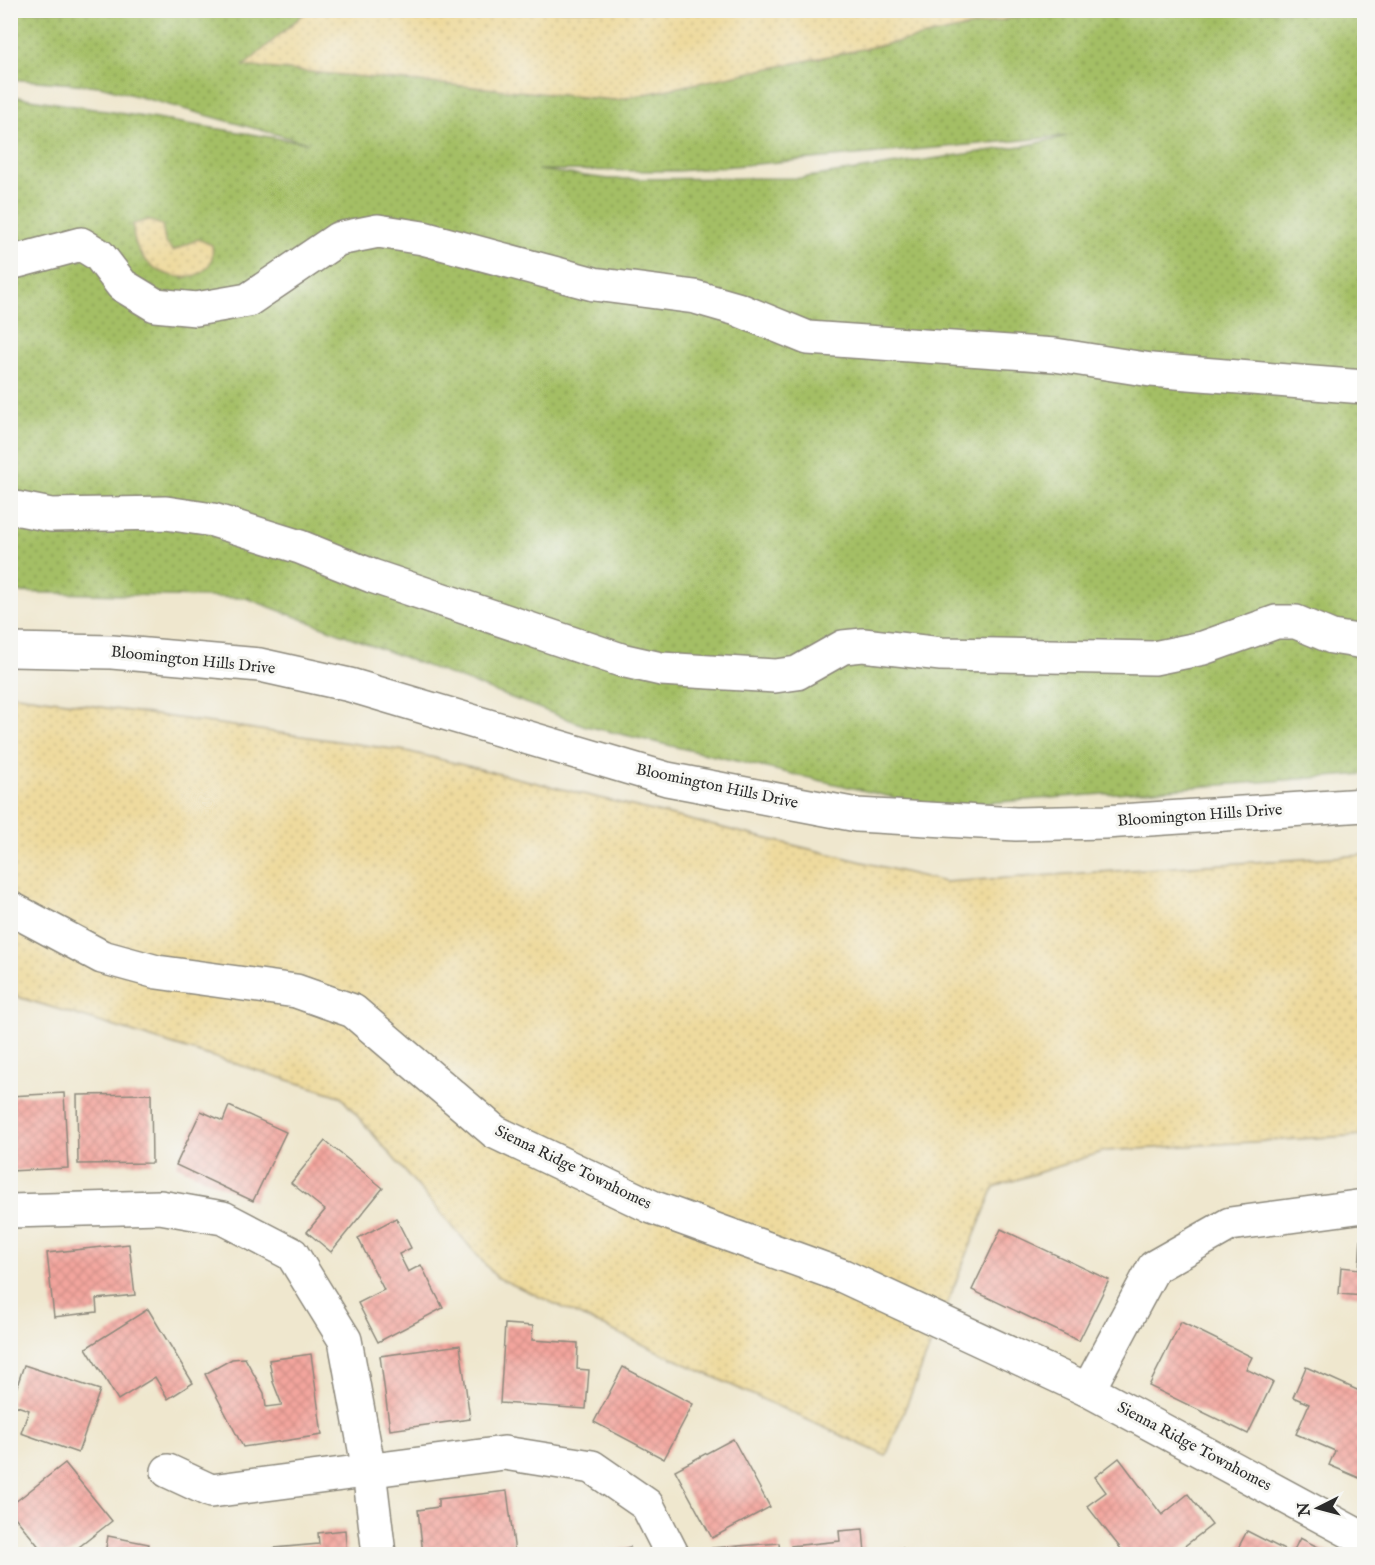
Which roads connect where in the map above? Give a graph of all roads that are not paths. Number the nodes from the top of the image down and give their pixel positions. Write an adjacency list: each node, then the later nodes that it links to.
1 (10, 263): 2 (street)
2 (1365, 387)
3 (10, 507): 4 (street)
4 (1365, 642)
5 (10, 650): 6 (street, Bloomington Hills Drive)
6 (1365, 805)
7 (10, 908): 10 (street, Sienna Ridge Townhomes)
8 (1365, 1206): 10 (street)
9 (10, 1211): 12 (street)
10 (1088, 1390): 13 (street, Sienna Ridge Townhomes)
11 (168, 1471): 12 (street)
12 (369, 1471): 14 (street); 15 (street)
13 (1365, 1539)
14 (379, 1554)
15 (672, 1554)

